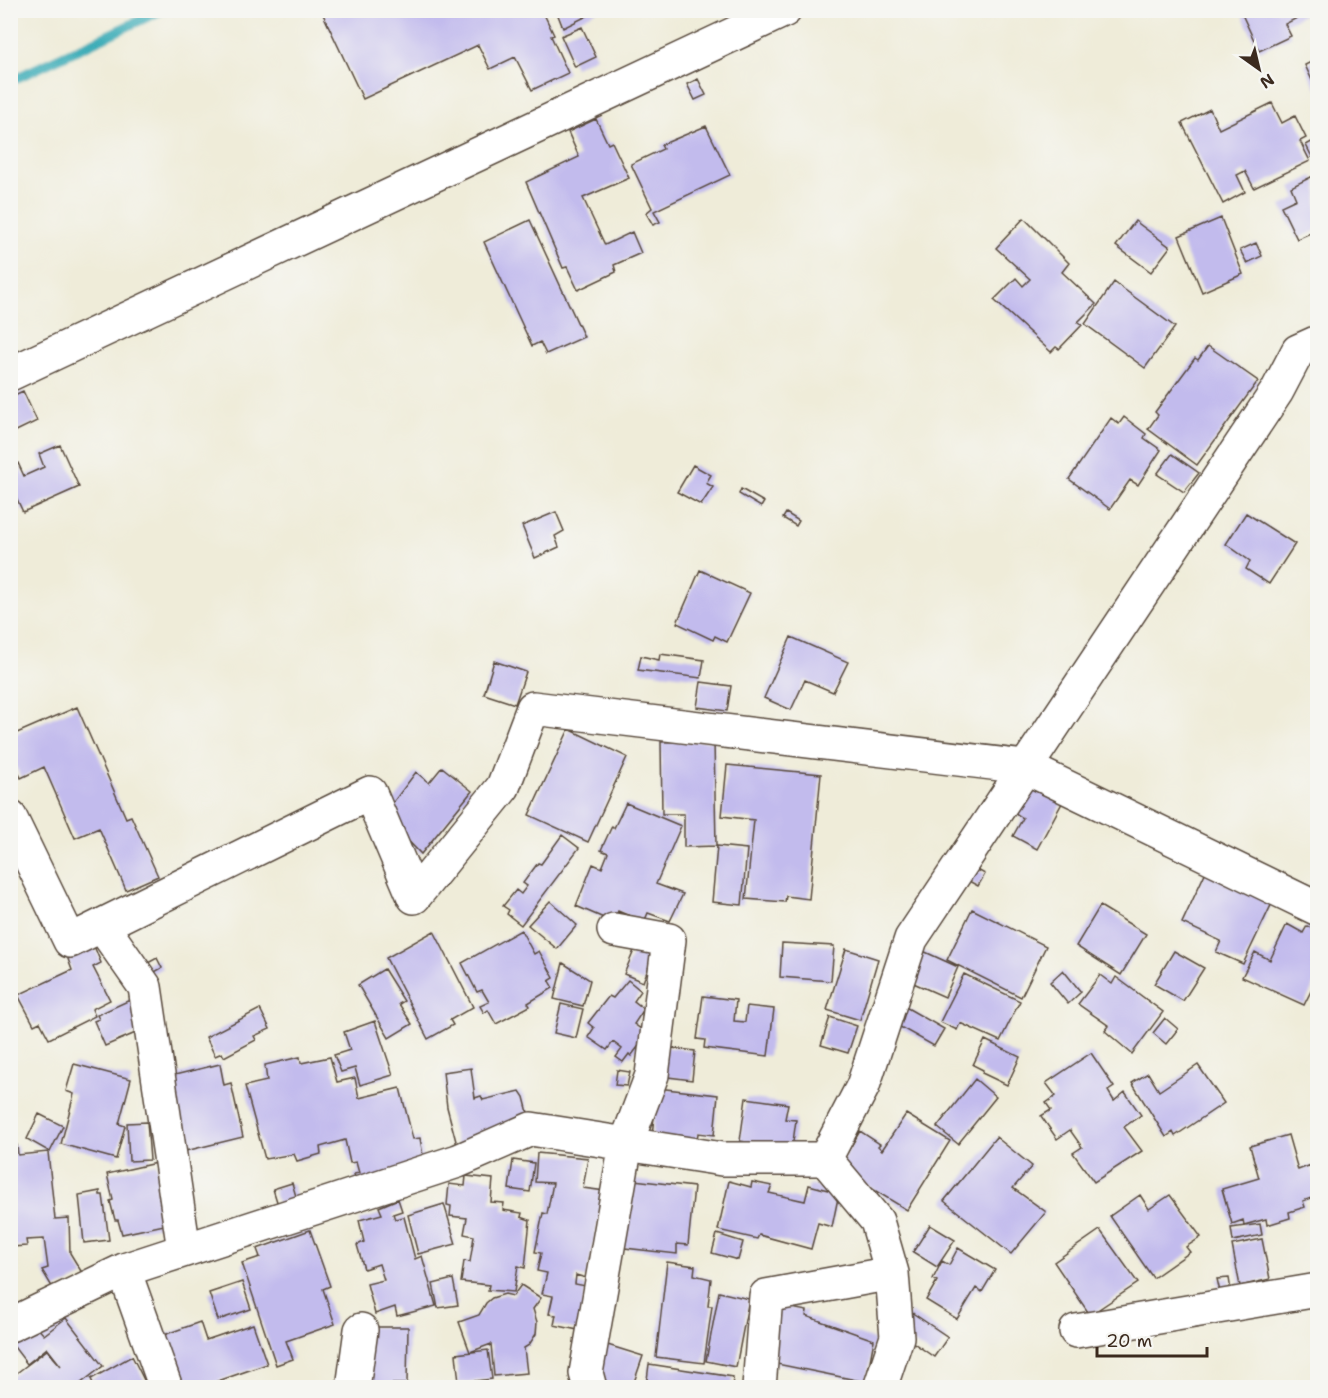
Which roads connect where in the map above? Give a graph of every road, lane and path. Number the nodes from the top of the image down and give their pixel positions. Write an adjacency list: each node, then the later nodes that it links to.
1 (785, 10): 3 (street)
2 (1317, 342): 4 (street)
3 (10, 374)
4 (1025, 767): 6 (street); 7 (street); 10 (street)
5 (10, 817): 7 (street)
6 (1317, 909)
7 (102, 927): 11 (street)
8 (614, 930): 9 (street)
9 (626, 1144): 10 (street); 11 (street); 20 (street)
10 (825, 1159): 13 (street)
11 (184, 1250): 12 (street)
12 (124, 1270): 15 (street); 18 (street)
13 (892, 1273): 21 (street); 22 (street)
14 (1317, 1290): 17 (street)
15 (10, 1325)
16 (361, 1330): 19 (street)
17 (1076, 1331)
18 (166, 1388)
19 (353, 1388)
20 (590, 1388)
21 (759, 1388)
22 (880, 1388)

